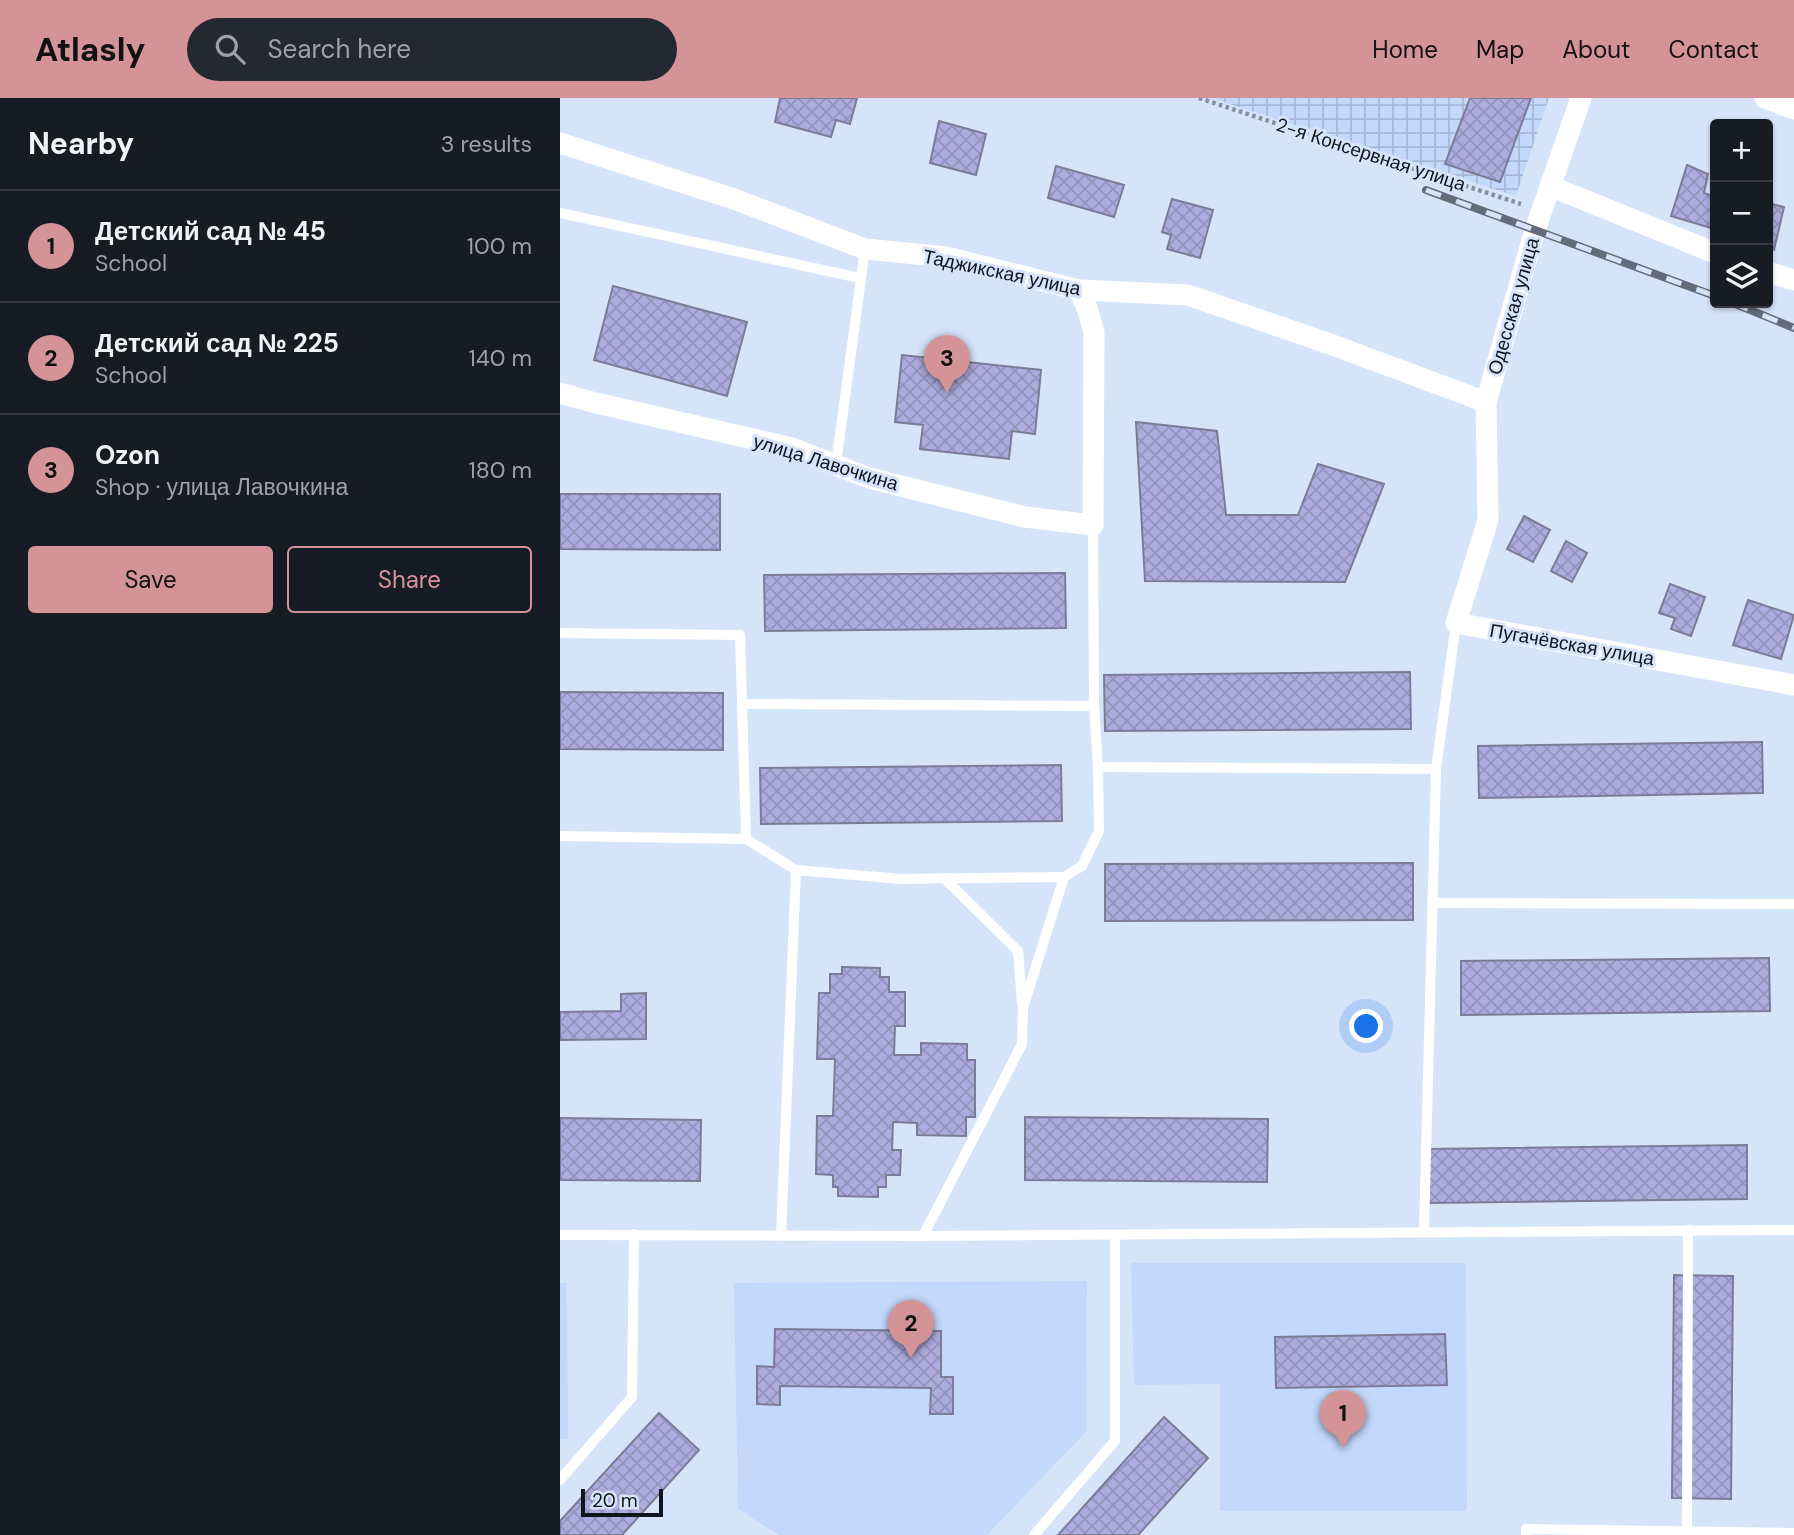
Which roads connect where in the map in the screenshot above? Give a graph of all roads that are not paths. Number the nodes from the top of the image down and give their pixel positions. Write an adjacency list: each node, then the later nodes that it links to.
1 (1581, 98): 5 (street, Одесская улица)
2 (1765, 98): 3 (street)
3 (1794, 109)
4 (560, 143): 7 (street, Таджикская улица)
5 (1550, 186): 8 (street); 14 (street, Одесская улица)
6 (560, 212): 10 (lane)
7 (865, 249): 10 (lane); 12 (street, Таджикская улица)
8 (1710, 251)
9 (1773, 274): 11 (street)
10 (860, 278): 15 (lane)
11 (1794, 280)
12 (1079, 290): 14 (street, Таджикская улица); 16 (street)
13 (560, 393): 15 (street, улица Лавочкина)
14 (1486, 402): 17 (street, Одесская улица)
15 (836, 464): 16 (street, улица Лавочкина)
16 (1093, 525): 21 (lane)
17 (1456, 623): 19 (street, Пугачёвская улица); 23 (lane)
18 (560, 633): 20 (lane)
19 (1794, 685)
20 (743, 704): 21 (lane); 25 (lane)
21 (1094, 706): 22 (lane)
22 (1098, 767): 23 (lane); 27 (lane)
23 (1436, 769): 29 (lane)
24 (560, 836): 25 (lane)
25 (746, 839): 26 (lane)
26 (796, 870): 28 (lane); 38 (lane)
27 (1064, 877): 28 (lane); 31 (lane)
28 (944, 878): 31 (lane)
29 (1432, 903): 30 (lane); 34 (lane)
30 (1794, 904)
31 (1023, 1009): 39 (lane)
32 (1688, 1230): 33 (lane); 34 (lane); 41 (lane)
33 (1794, 1230)
34 (1424, 1232): 37 (lane)
35 (634, 1234): 36 (lane); 38 (lane); 40 (lane)
36 (560, 1235)
37 (1115, 1235): 39 (lane); 43 (lane)
38 (781, 1236): 39 (lane)
39 (923, 1236)
40 (560, 1480)
41 (1687, 1531): 42 (lane); 44 (lane)
42 (1794, 1533)
43 (1034, 1535)
44 (1526, 1535)

